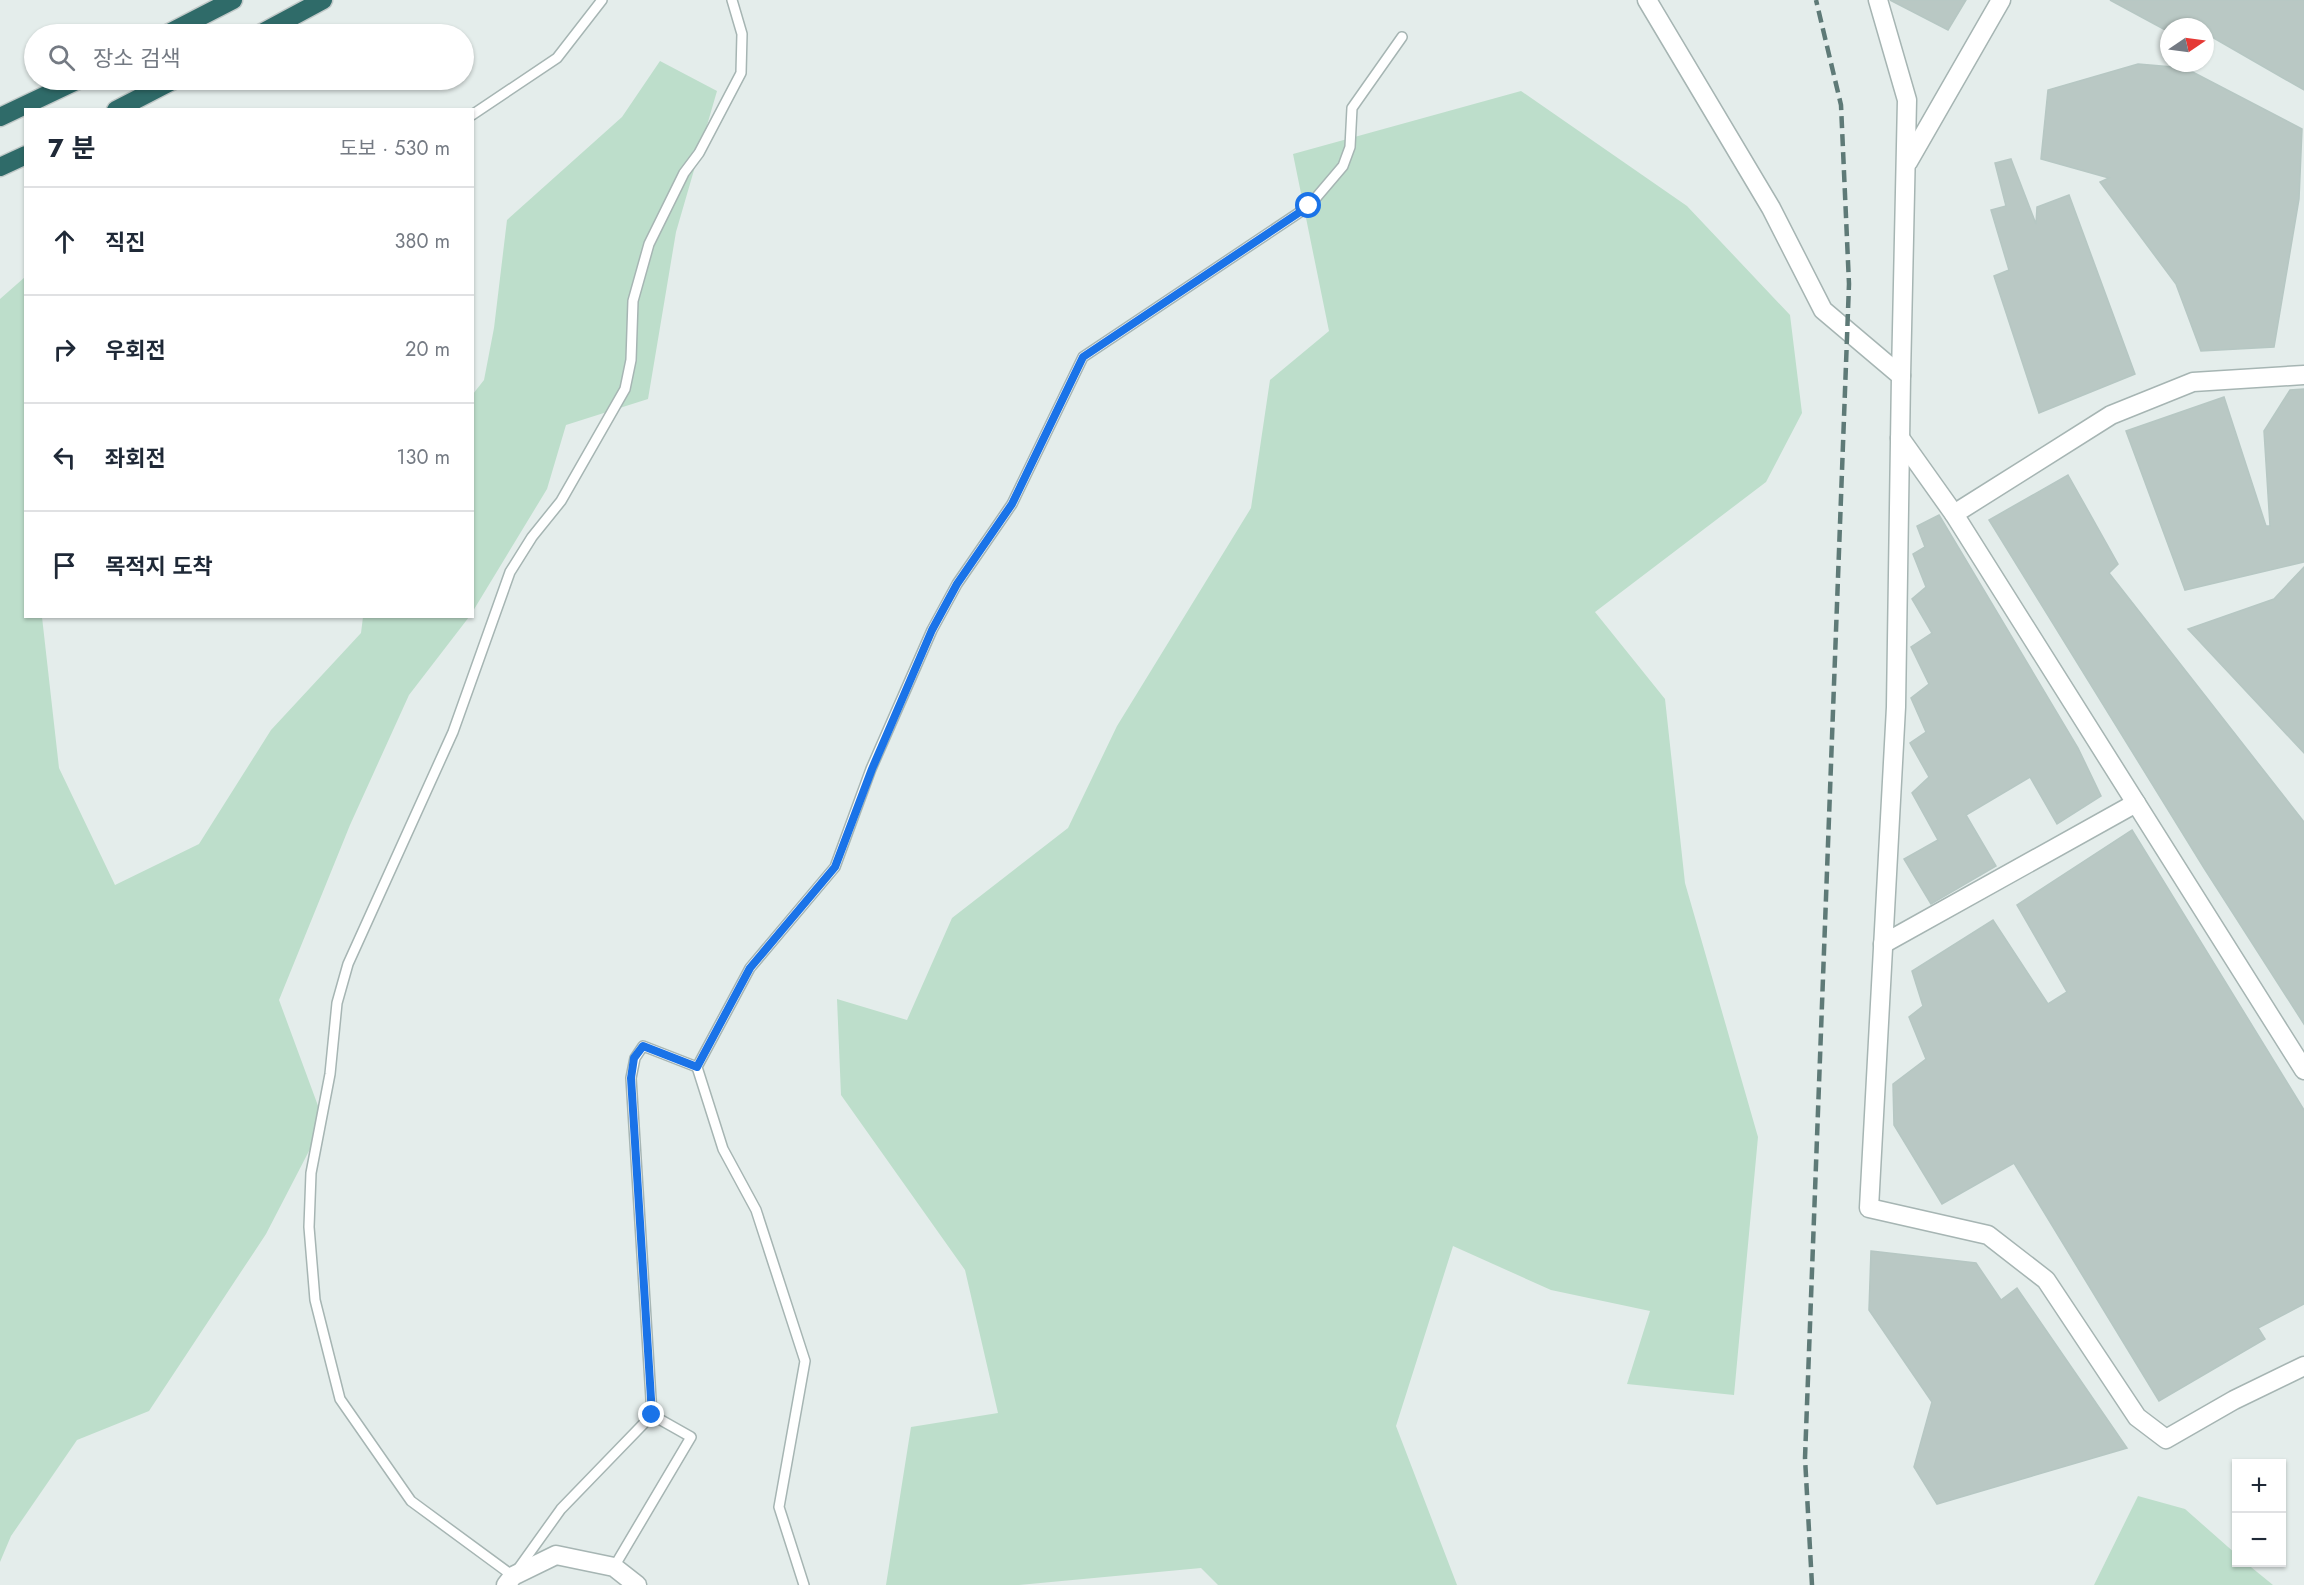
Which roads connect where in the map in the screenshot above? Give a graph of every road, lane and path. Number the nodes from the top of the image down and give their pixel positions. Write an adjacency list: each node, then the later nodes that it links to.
1 (233, 0): 8 (highway)
2 (323, 0): 9 (highway)
3 (602, 0): 14 (lane)
4 (732, 0): 30 (lane)
5 (1647, 0): 20 (street)
6 (1878, 0): 17 (street)
7 (2001, 0): 17 (street)
8 (186, 24)
9 (279, 24)
10 (1402, 36): 25 (lane)
11 (57, 90): 15 (highway)
12 (155, 90): 13 (highway)
13 (120, 108)
14 (474, 114)
15 (0, 117)
16 (24, 156): 18 (highway)
17 (1906, 166): 20 (street)
18 (0, 167)
19 (2304, 375): 22 (street)
20 (1901, 376): 21 (street)
21 (1899, 438): 22 (street); 24 (street)
22 (1954, 514): 23 (street)
23 (2136, 802): 24 (street); 26 (street)
24 (1883, 944): 27 (street)
25 (697, 1067): 28 (lane); 32 (lane)
26 (2304, 1070)
27 (2304, 1366)
28 (652, 1415): 29 (lane); 30 (lane)
29 (614, 1567): 30 (street); 31 (street)
30 (510, 1580)
31 (637, 1585)
32 (804, 1585)

